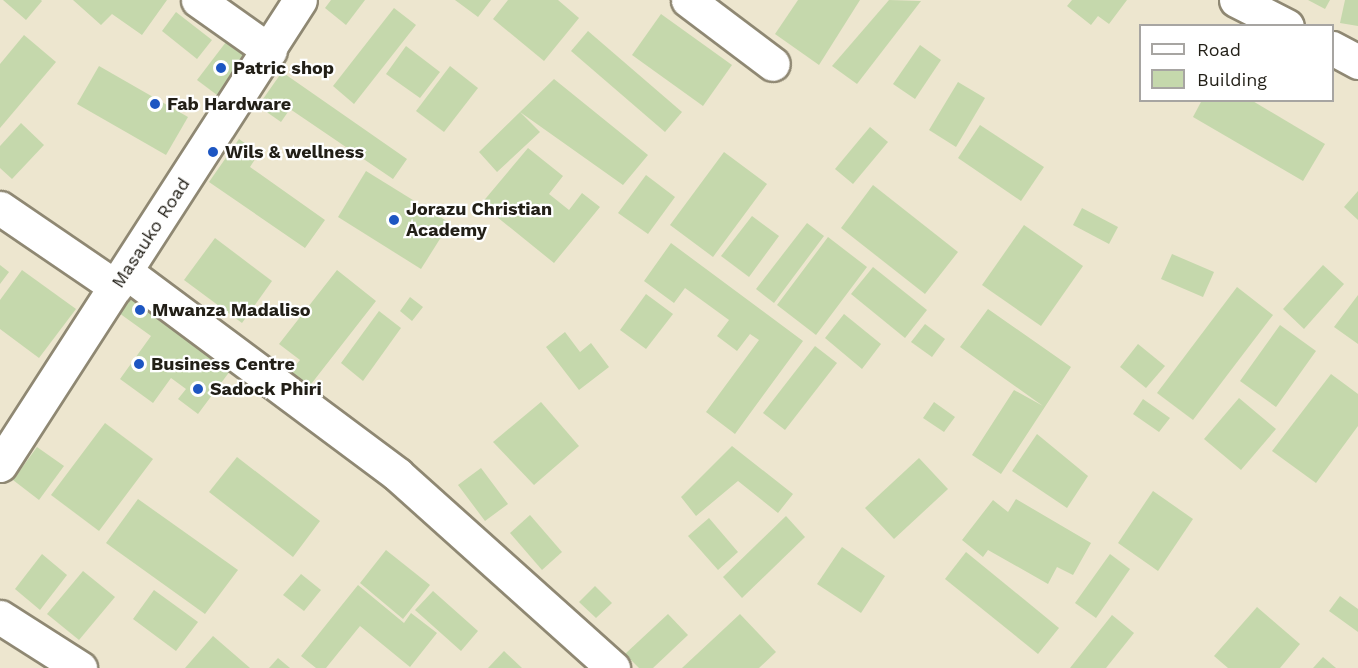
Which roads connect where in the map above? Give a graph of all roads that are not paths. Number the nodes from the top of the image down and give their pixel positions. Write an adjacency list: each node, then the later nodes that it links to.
1 (198, 0): 7 (street)
2 (300, 0): 7 (street, Masauko Road)
3 (688, 0): 9 (street)
4 (1236, 0): 5 (street)
5 (1283, 24)
6 (1334, 49): 8 (street)
7 (270, 51): 11 (street, Masauko Road)
8 (1358, 63)
9 (773, 64)
10 (0, 208): 11 (street)
11 (121, 280): 12 (street, Masauko Road); 15 (street)
12 (0, 465)
13 (0, 617): 14 (street)
14 (80, 668)
15 (613, 668)

